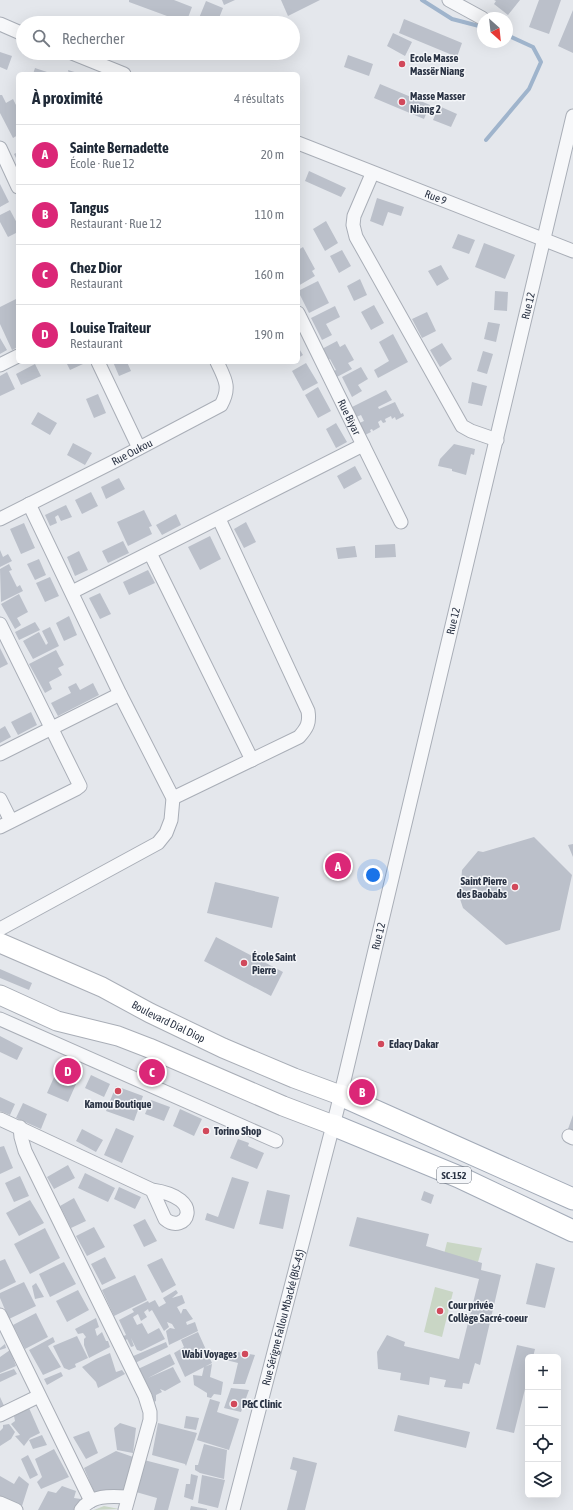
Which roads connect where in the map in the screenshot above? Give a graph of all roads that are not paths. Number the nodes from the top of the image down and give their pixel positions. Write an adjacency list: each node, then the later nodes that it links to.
1 (449, 0): 2 (street)
2 (477, 15)
3 (0, 24): 4 (street)
4 (16, 31)
5 (89, 60): 6 (street)
6 (119, 72)
7 (573, 116): 12 (street, Rue 12)
8 (300, 144): 10 (street, Rue 9)
9 (0, 148): 11 (street)
10 (372, 174): 12 (street, Rue 9); 19 (street)
11 (16, 184)
12 (545, 240): 13 (street, Rue 9); 19 (street, Rue 12)
13 (573, 251)
14 (300, 316): 20 (street, Rue Biyar)
15 (16, 357): 18 (street)
16 (99, 364): 21 (street)
17 (218, 364): 21 (street, Rue Oukou)
18 (0, 365)
19 (496, 440): 40 (street, Rue 12)
20 (363, 445): 24 (street); 25 (street, Rue Biyar)
21 (139, 448): 22 (street, Rue Oukou)
22 (30, 504): 23 (street, Rue Oukou); 27 (street)
23 (0, 519)
24 (219, 519): 26 (street); 32 (street)
25 (402, 522)
26 (150, 553): 27 (street); 32 (street)
27 (72, 592): 29 (street)
28 (0, 624): 30 (street)
29 (120, 694): 30 (street); 33 (street)
30 (52, 728): 31 (street); 35 (street)
31 (0, 754)
32 (252, 760): 33 (street)
33 (173, 798): 36 (street)
34 (0, 799): 35 (street)
35 (5, 824)
36 (0, 929)
37 (0, 943): 40 (street, Boulevard Dial Diop)
38 (0, 995): 42 (street)
39 (0, 1019): 44 (street)
40 (340, 1095): 42 (street, Rue 12); 46 (main road)
41 (0, 1119): 43 (street)
42 (333, 1125): 47 (main road, SC-152); 57 (street, Rue Sérigne Fallou Mbacké (BIS-45))
43 (20, 1127): 45 (street); 51 (street)
44 (276, 1141)
45 (152, 1190)
46 (573, 1199)
47 (573, 1231)
48 (0, 1315): 49 (street)
49 (39, 1396): 50 (street); 52 (street)
50 (0, 1415)
51 (128, 1497): 52 (street); 56 (street)
52 (91, 1501): 55 (street)
53 (0, 1502): 54 (street)
54 (16, 1510)
55 (82, 1510)
56 (125, 1510)
57 (233, 1510)

